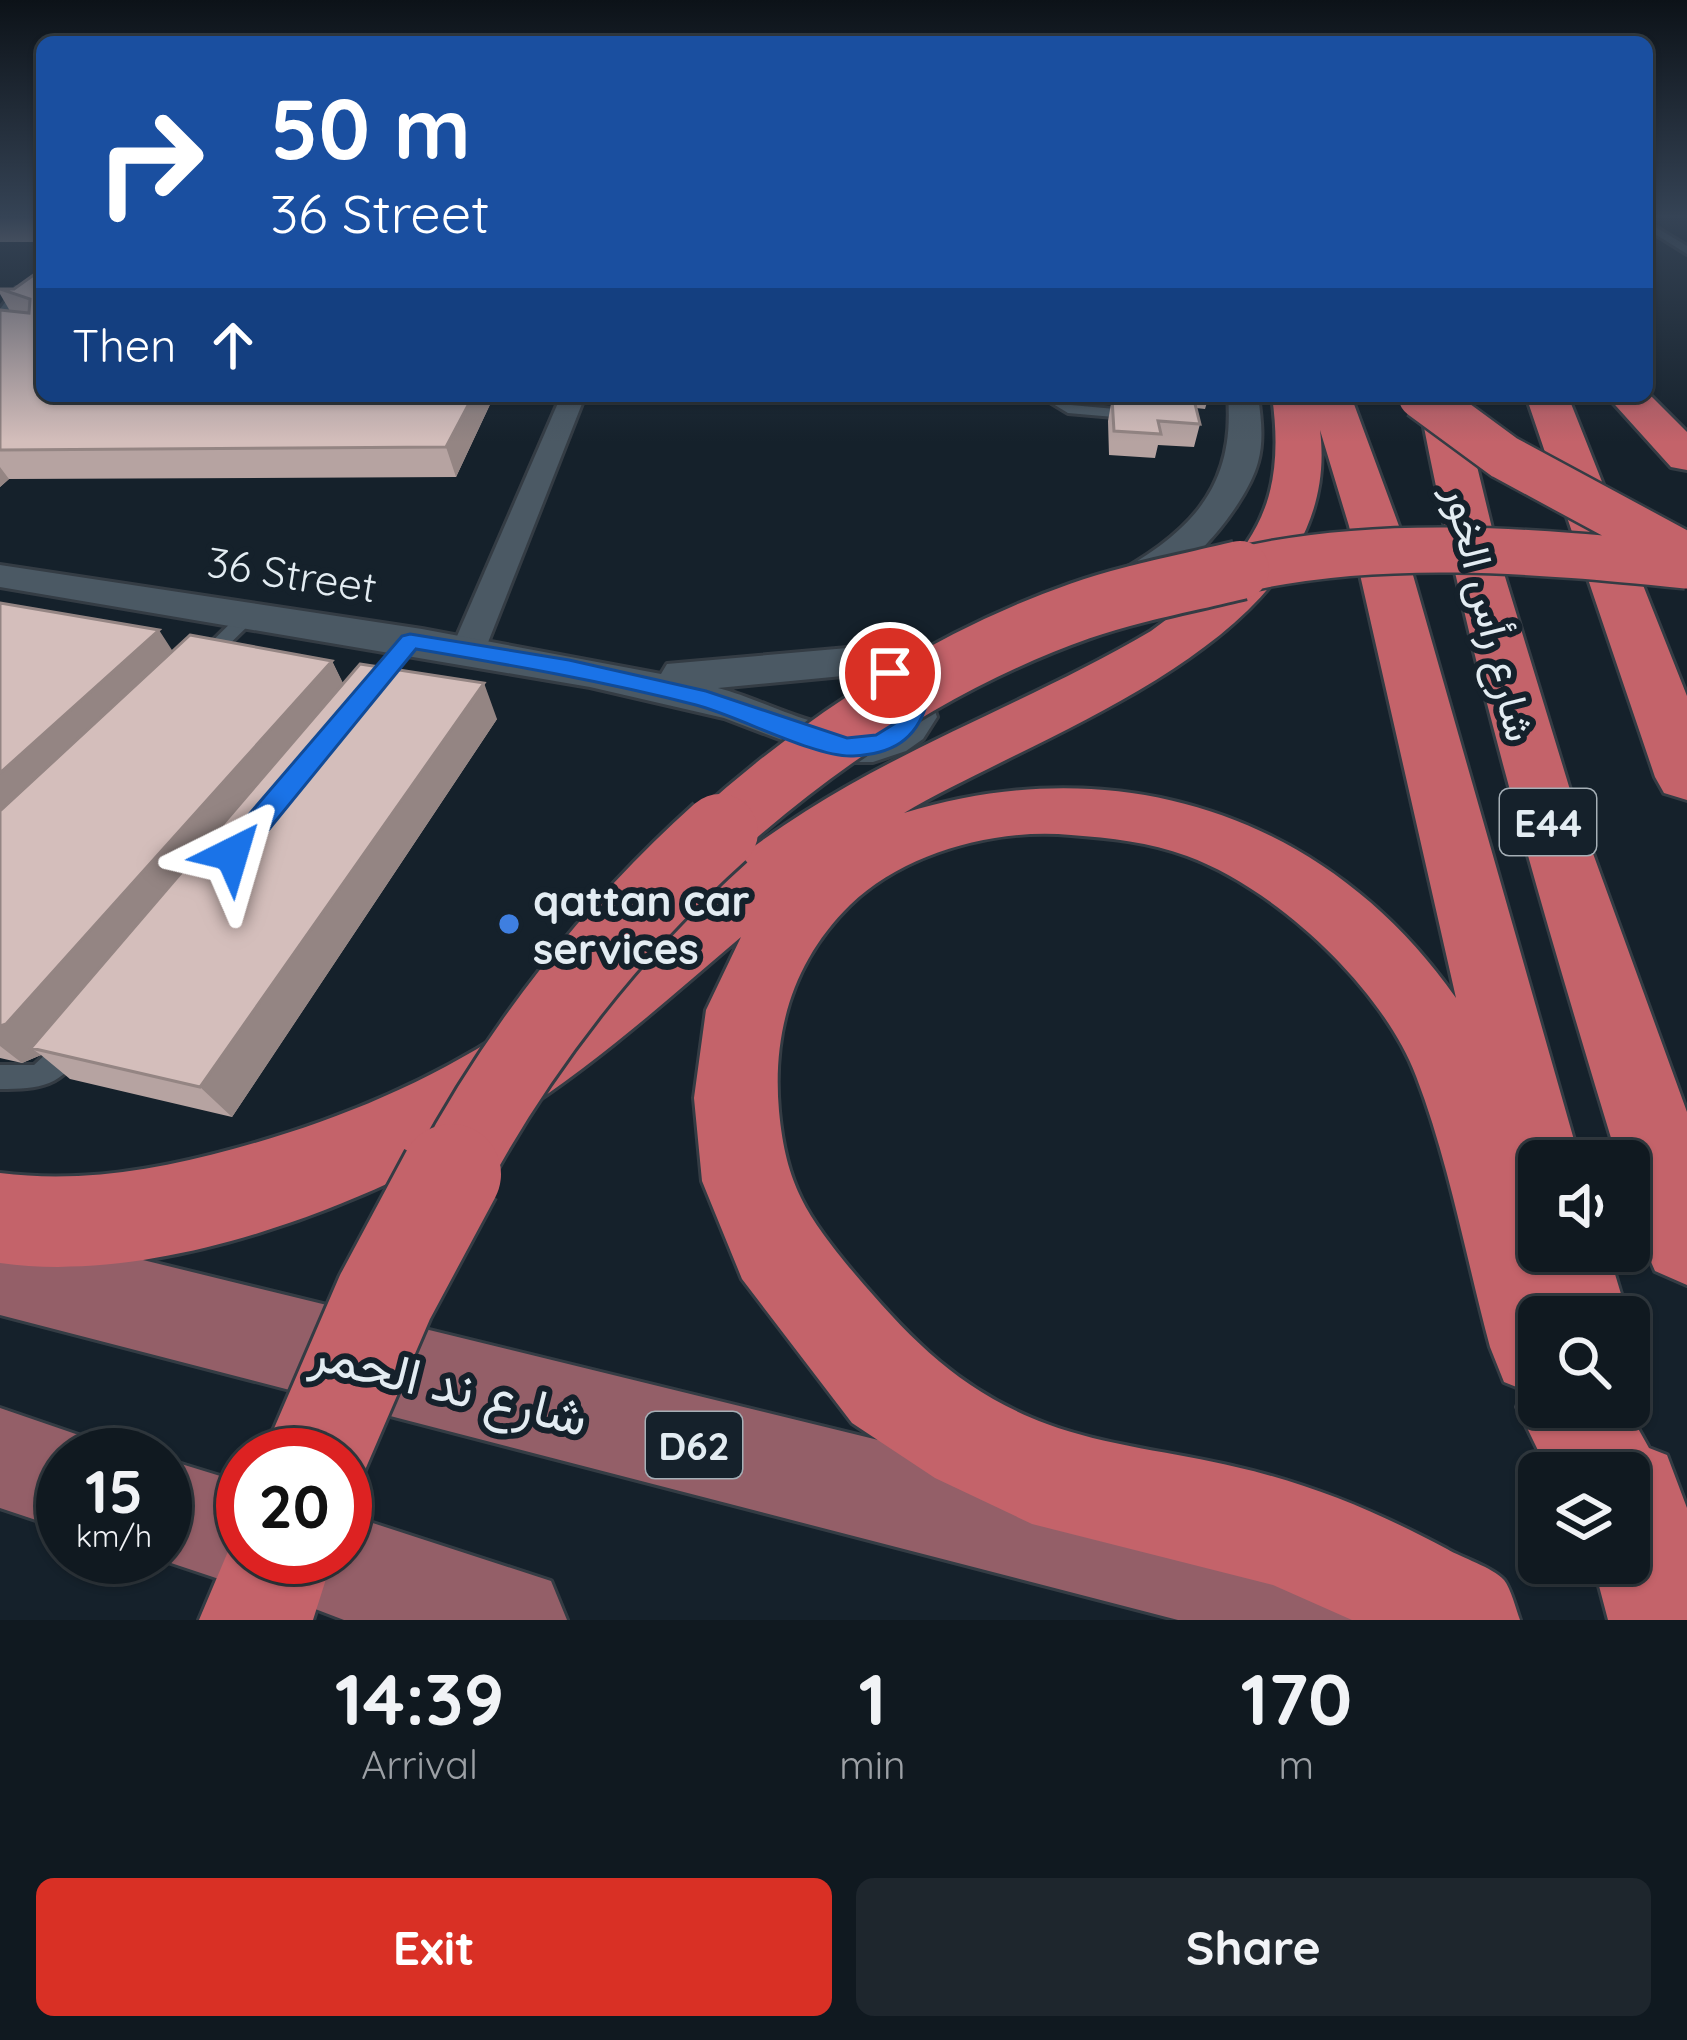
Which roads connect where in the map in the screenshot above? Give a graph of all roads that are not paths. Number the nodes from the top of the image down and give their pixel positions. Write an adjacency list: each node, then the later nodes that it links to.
1 (16, 291): 2 (lane); 3 (lane)
2 (0, 301)
3 (36, 332)
4 (36, 333): 5 (lane)
5 (0, 336)
6 (1653, 392): 17 (highway)
7 (1653, 401): 18 (highway)
8 (571, 402): 24 (street)
9 (1056, 402): 16 (lane)
10 (1244, 402): 25 (street)
11 (1294, 402): 33 (highway)
12 (1332, 402): 32 (highway)
13 (1429, 402): 19 (highway, bridge)
14 (1440, 402): 34 (highway, شارع رأس الخور / E44)
15 (1549, 402): 29 (highway)
16 (1152, 416)
17 (1687, 422)
18 (1687, 458)
19 (1687, 555)
20 (1687, 566): 37 (highway, bridge)
21 (0, 576): 22 (street, 36 Street)
22 (249, 615): 23 (street, 36 Street); 27 (lane)
23 (410, 641): 24 (street, 36 Street); 28 (lane)
24 (468, 650): 26 (street, 36 Street)
25 (861, 663): 26 (street); 26 (street)
26 (569, 667)
27 (182, 680)
28 (351, 712)
29 (1687, 777)
30 (85, 1030): 31 (lane)
31 (0, 1077)
32 (1531, 1140)
33 (0, 1218)
34 (1687, 1239)
35 (0, 1270): 45 (main road, شارع ند الحمر / D62)
36 (1523, 1296): 46 (highway)
37 (329, 1428)
38 (0, 1458): 39 (main road)
39 (36, 1469)
40 (1650, 1572): 47 (highway)
41 (372, 1576): 44 (main road)
42 (269, 1584): 43 (highway)
43 (256, 1620)
44 (512, 1620)
45 (1389, 1620)
46 (1462, 1620)
47 (1665, 1620)

